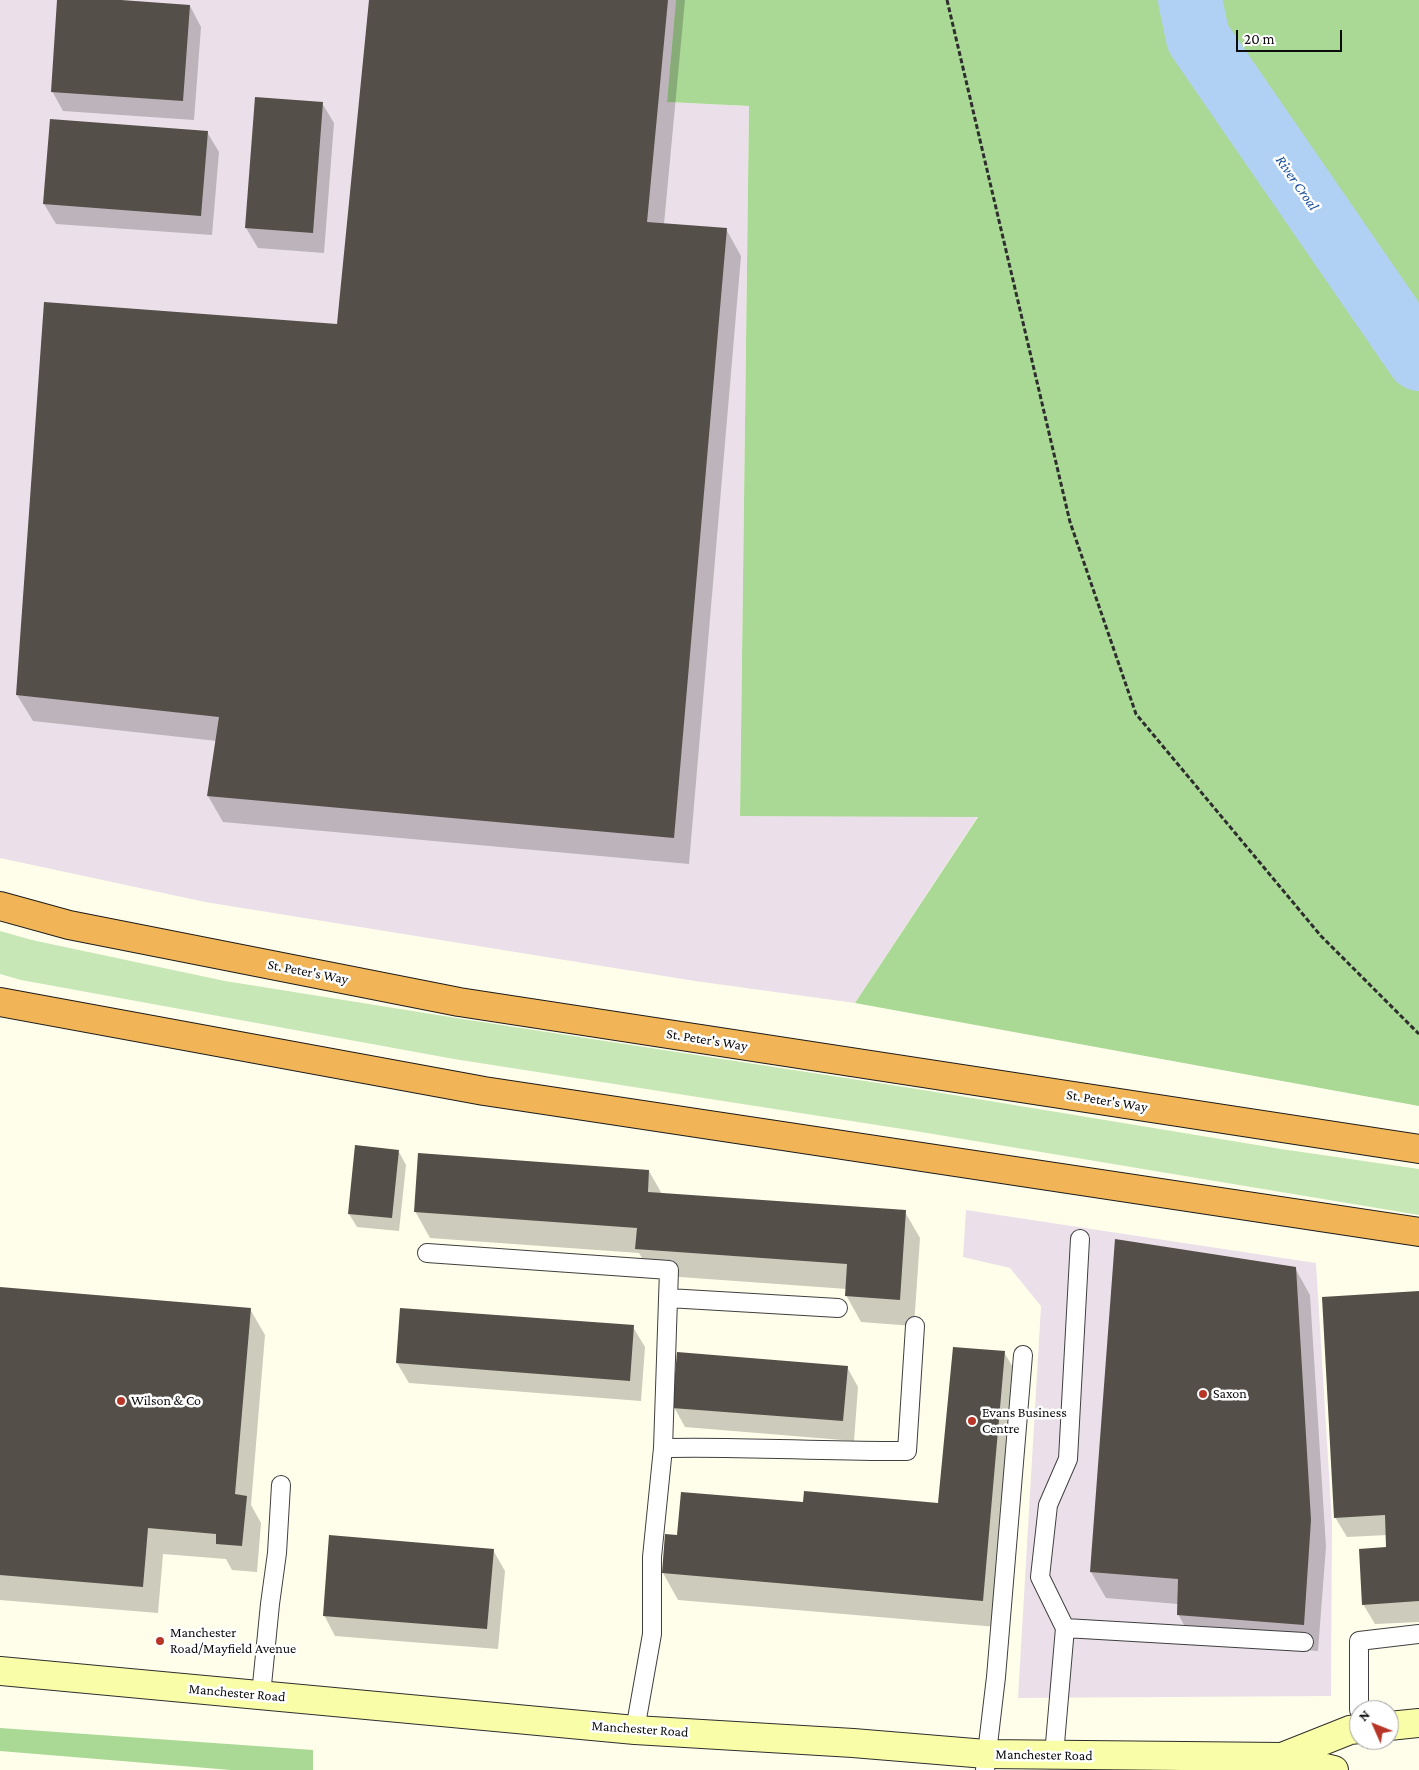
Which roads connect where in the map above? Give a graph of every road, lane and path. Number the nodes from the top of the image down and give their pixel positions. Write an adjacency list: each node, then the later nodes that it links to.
1 (947, 0): 4 (path)
2 (0, 906): 5 (highway, St. Peter's Way)
3 (0, 1002): 6 (highway)
4 (1419, 1034)
5 (1419, 1149)
6 (1419, 1232)
7 (1080, 1239): 15 (lane)
8 (427, 1253): 9 (lane)
9 (668, 1298): 10 (lane); 13 (lane)
10 (838, 1308)
11 (915, 1326): 13 (lane)
12 (1023, 1356): 27 (lane)
13 (663, 1448): 23 (lane)
14 (281, 1485): 19 (lane)
15 (1065, 1628): 17 (lane); 25 (lane)
16 (1419, 1634): 20 (lane)
17 (1304, 1642)
18 (0, 1671): 19 (main road, Manchester Road)
19 (261, 1695): 23 (main road, Manchester Road)
20 (1359, 1700)
21 (1419, 1722): 22 (main road)
22 (1399, 1725)
23 (635, 1730): 27 (main road, Manchester Road)
24 (1349, 1730): 26 (main road, Manchester Road)
25 (1054, 1755): 26 (main road, Manchester Road); 27 (main road, Manchester Road)
26 (1282, 1757): 28 (main road, Manchester Road)
27 (985, 1762)
28 (1334, 1770)

